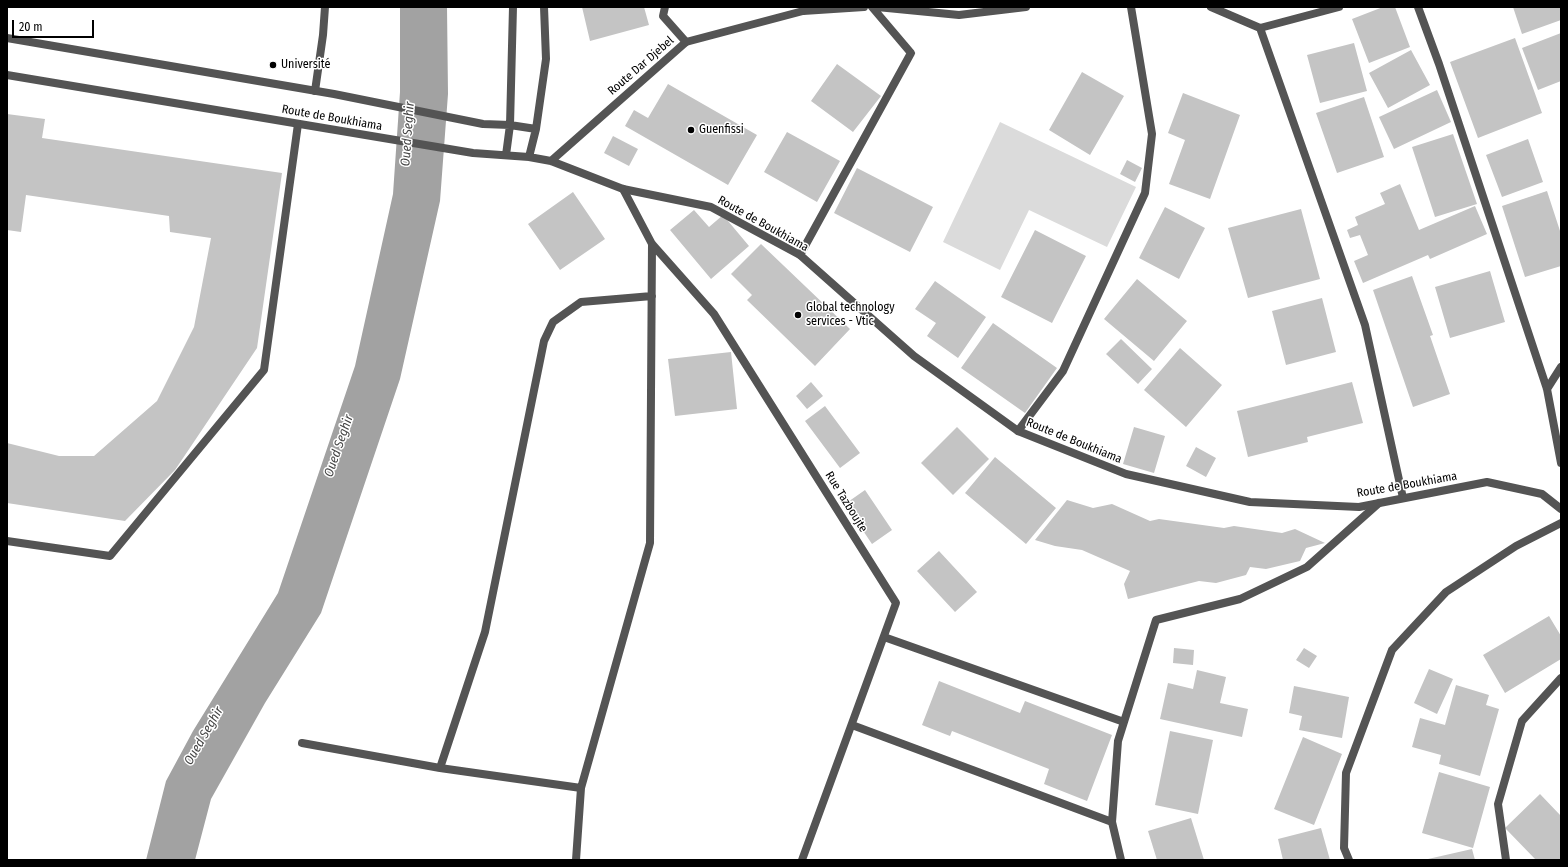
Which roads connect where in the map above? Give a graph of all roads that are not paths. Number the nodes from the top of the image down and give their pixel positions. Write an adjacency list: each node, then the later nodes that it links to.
1 (325, 7): 18 (street)
2 (513, 7): 20 (street)
3 (544, 7): 21 (street)
4 (666, 7): 16 (street)
5 (864, 7): 13 (street, Route Dar Djebel)
6 (872, 7): 27 (street)
7 (877, 7): 8 (street)
8 (1026, 7)
9 (1131, 7): 31 (street)
10 (1211, 7): 14 (street)
11 (1339, 7): 14 (street)
12 (1418, 7): 30 (street)
13 (806, 9): 16 (street, Route Dar Djebel)
14 (1260, 28): 33 (street)
15 (7, 38): 18 (street, Route de Boukhiama)
16 (686, 42): 24 (street, Route Dar Djebel)
17 (7, 75): 19 (street, Route de Boukhiama)
18 (315, 91): 20 (street, Route de Boukhiama)
19 (298, 124): 22 (street, Route de Boukhiama); 37 (street)
20 (510, 125): 21 (street, Route de Boukhiama); 22 (street)
21 (536, 129): 23 (street)
22 (506, 155): 23 (street, Route de Boukhiama)
23 (529, 157): 24 (street, Route de Boukhiama)
24 (551, 161): 25 (street, Route de Boukhiama)
25 (623, 188): 26 (street, Rue Tazboujte); 27 (street, Route de Boukhiama)
26 (652, 244): 28 (street); 38 (street, Rue Tazboujte)
27 (800, 255): 31 (street, Route de Boukhiama)
28 (652, 296): 43 (street); 44 (street)
29 (1561, 367): 30 (street)
30 (1547, 389): 32 (street)
31 (1018, 431): 34 (street, Route de Boukhiama)
32 (1561, 463)
33 (1403, 498): 34 (street, Route de Boukhiama); 35 (street, Route de Boukhiama)
34 (1379, 503): 40 (street)
35 (1561, 509)
36 (1561, 522): 49 (street)
37 (7, 541)
38 (884, 637): 40 (street); 41 (street, Rue Tazboujte)
39 (1561, 678): 50 (street)
40 (1124, 722): 45 (street)
41 (852, 725): 45 (street); 47 (street, Rue Tazboujte)
42 (302, 743): 43 (street)
43 (440, 768): 44 (street)
44 (581, 788): 46 (street)
45 (1112, 822): 48 (street)
46 (576, 860)
47 (802, 860)
48 (1121, 860)
49 (1349, 860)
50 (1506, 860)

